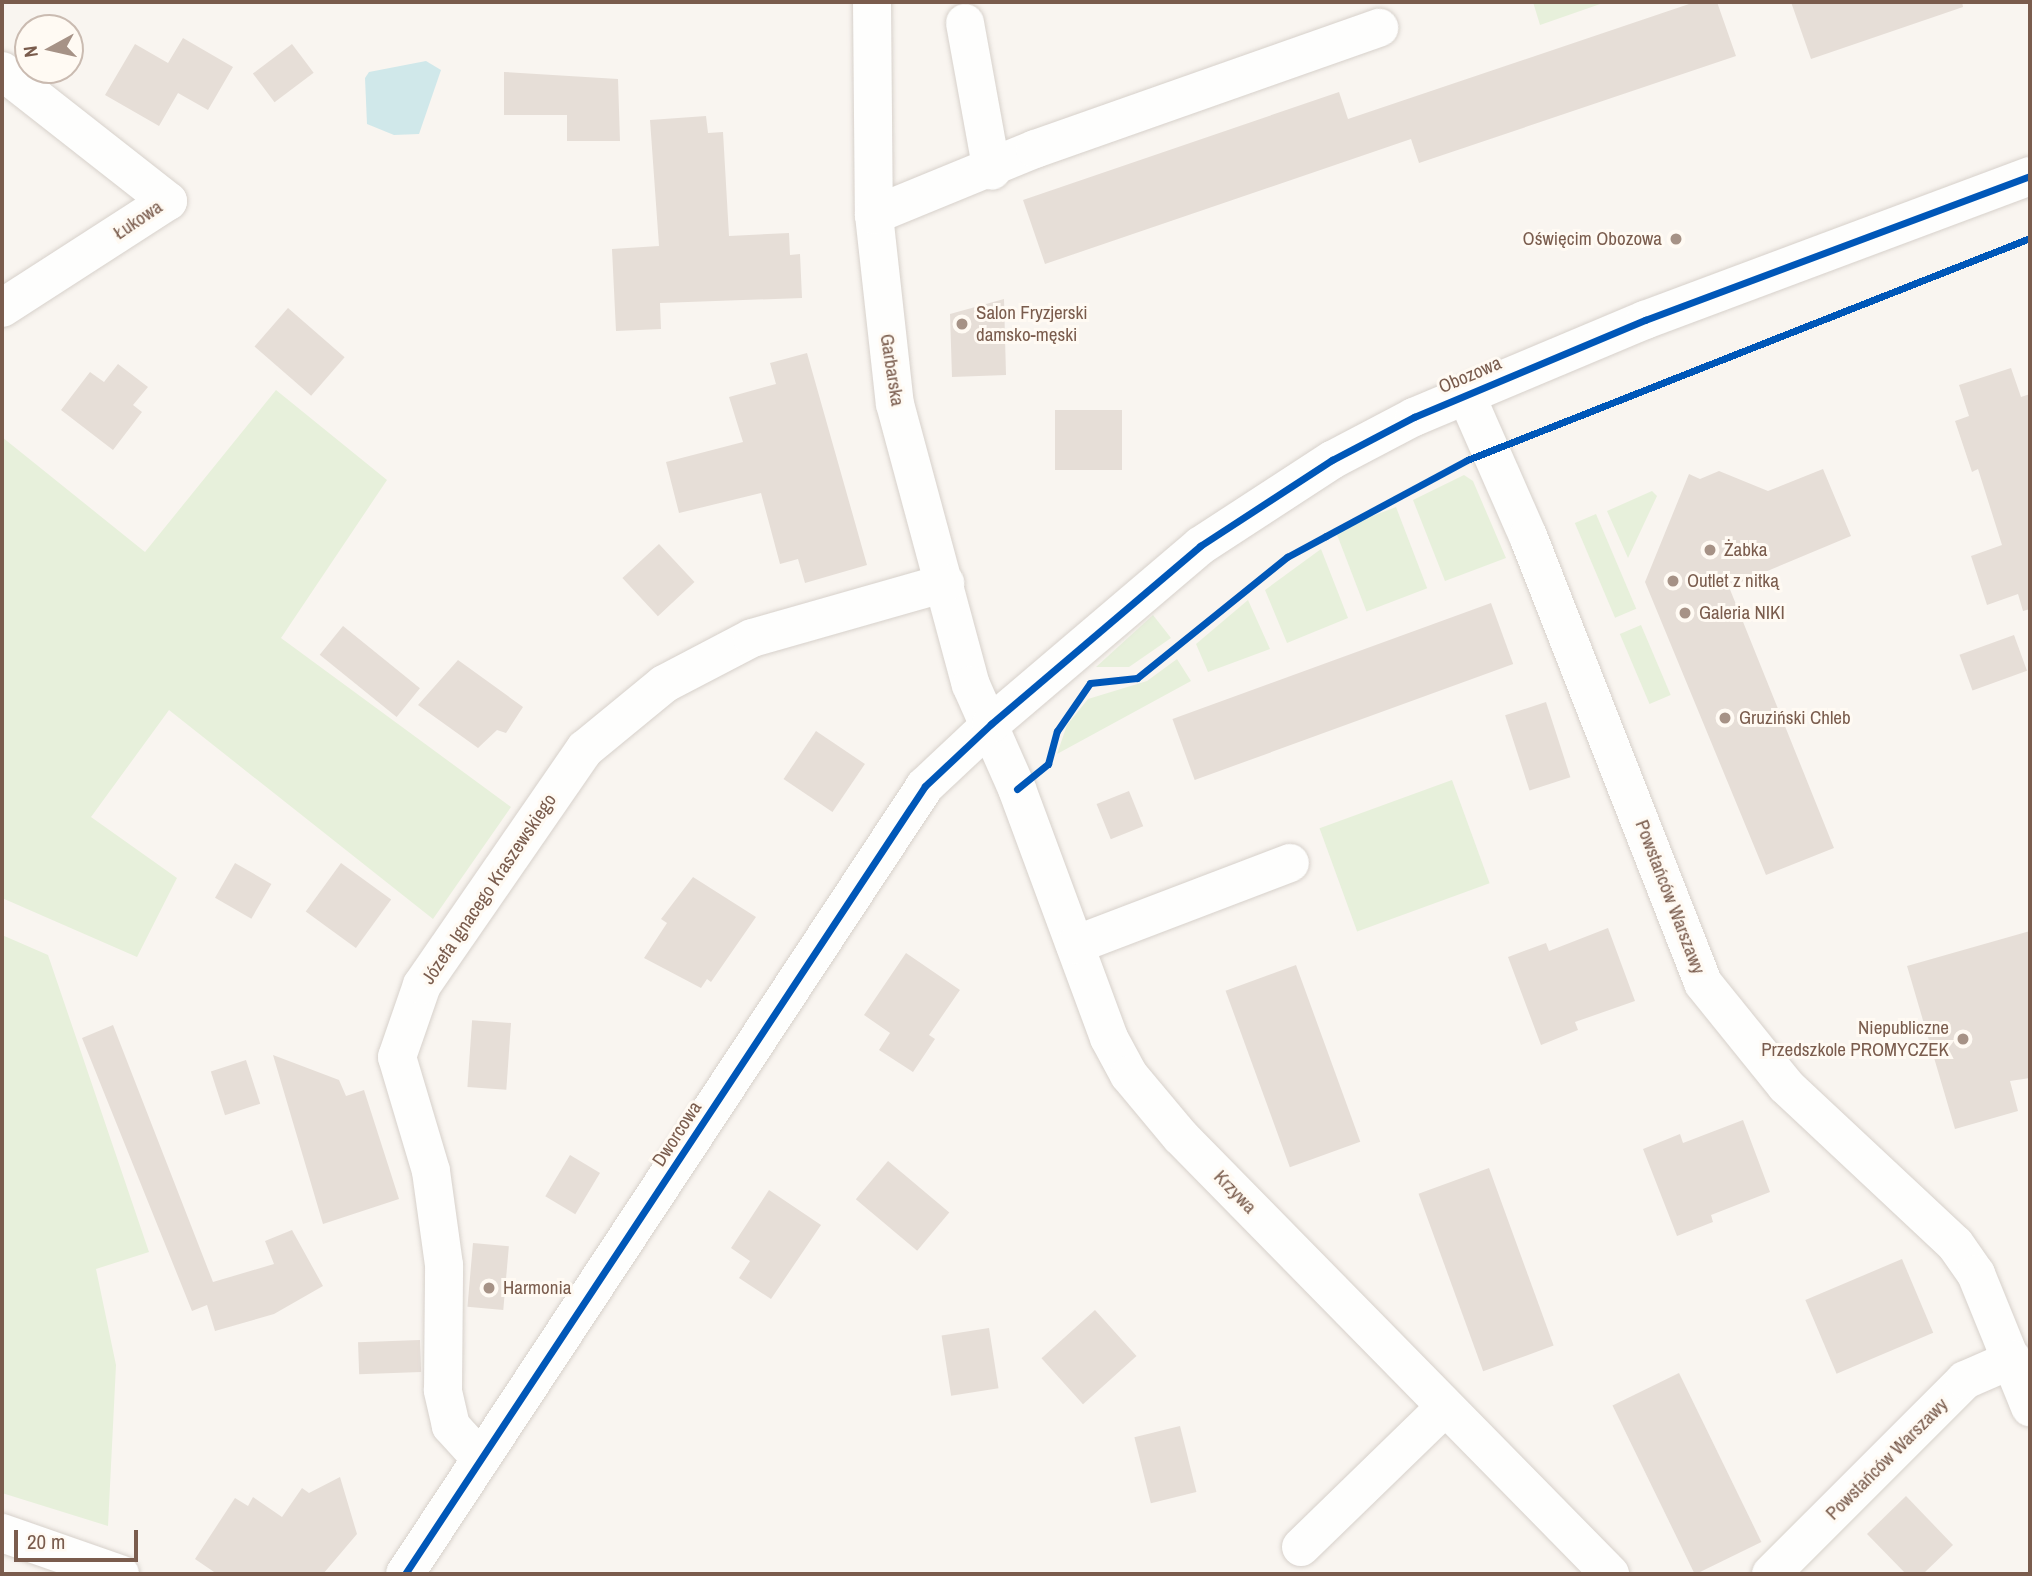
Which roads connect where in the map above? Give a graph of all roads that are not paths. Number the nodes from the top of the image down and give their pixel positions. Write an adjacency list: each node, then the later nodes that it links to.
1 (872, 2): 7 (street, Garbarska)
2 (965, 23): 5 (street)
3 (1379, 28): 5 (street)
4 (2, 71): 8 (street, Łukowa)
5 (992, 171): 7 (street)
6 (2030, 176): 9 (street, Obozowa)
7 (874, 215): 10 (street, Garbarska)
8 (2, 308)
9 (1466, 394): 11 (street, Obozowa); 14 (street, Powstańców Warszawy)
10 (945, 583): 11 (street, Garbarska); 17 (street, Józefa Ignacego Kraszewskiego)
11 (991, 724): 13 (street, Krzywa); 17 (street, Dworcowa)
12 (1290, 863): 13 (street)
13 (1075, 945): 16 (street, Krzywa)
14 (2013, 1359): 15 (street, Powstańców Warszawy); 23 (street, Powstańców Warszawy)
15 (2030, 1407)
16 (1444, 1408): 19 (street); 22 (street, Krzywa)
17 (481, 1459): 21 (street, Dworcowa)
18 (2, 1533): 20 (street)
19 (1301, 1547)
20 (120, 1574)
21 (405, 1574)
22 (1610, 1574)
23 (1771, 1574)

